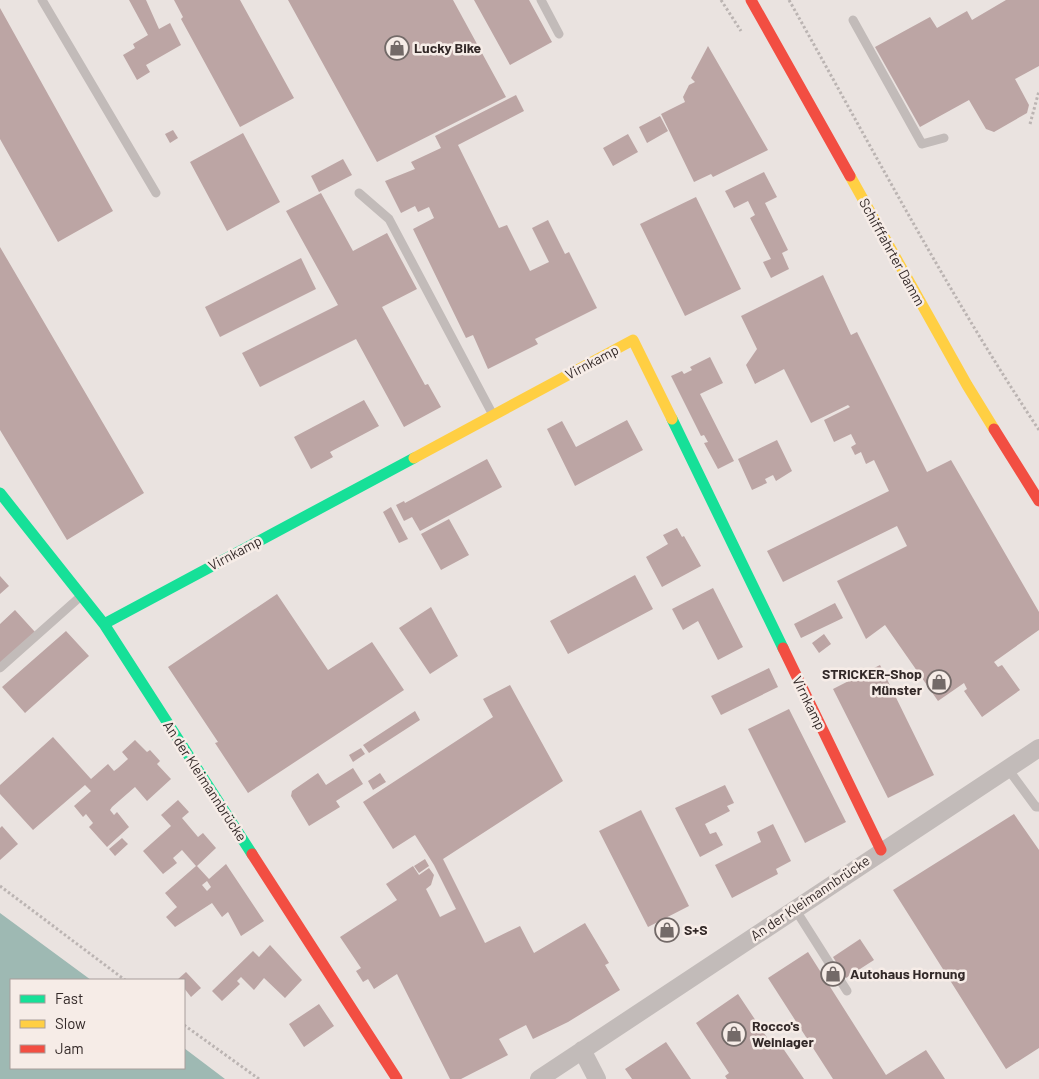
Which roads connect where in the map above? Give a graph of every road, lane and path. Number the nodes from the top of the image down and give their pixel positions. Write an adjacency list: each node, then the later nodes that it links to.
1 (42, 0): 10 (lane)
2 (541, 0): 6 (lane)
3 (751, 0): 15 (street, Schifffahrter Damm)
4 (789, 0): 13 (path)
5 (853, 20): 9 (lane)
6 (558, 34)
7 (1039, 91): 8 (path)
8 (1030, 124)
9 (944, 138)
10 (156, 193)
11 (359, 193): 12 (lane)
12 (493, 415): 17 (street, Virnkamp); 22 (street, Virnkamp)
13 (1039, 430)
14 (0, 493): 16 (street, An der Kleimannbrücke)
15 (1039, 501)
16 (82, 596): 17 (street, An der Kleimannbrücke); 18 (lane)
17 (104, 624): 30 (street, An der Kleimannbrücke)
18 (0, 668)
19 (1039, 748): 20 (street, An der Kleimannbrücke)
20 (1008, 769): 21 (lane); 22 (street, An der Kleimannbrücke)
21 (1039, 807)
22 (881, 850): 24 (street, An der Kleimannbrücke)
23 (0, 886): 25 (path)
24 (794, 908): 26 (lane); 28 (street, An der Kleimannbrücke)
25 (124, 979)
26 (847, 991)
27 (185, 1025): 29 (path)
28 (582, 1050): 31 (street, An der Kleimannbrücke); 32 (street)
29 (258, 1079)
30 (397, 1079)
31 (538, 1079)
32 (597, 1079)

